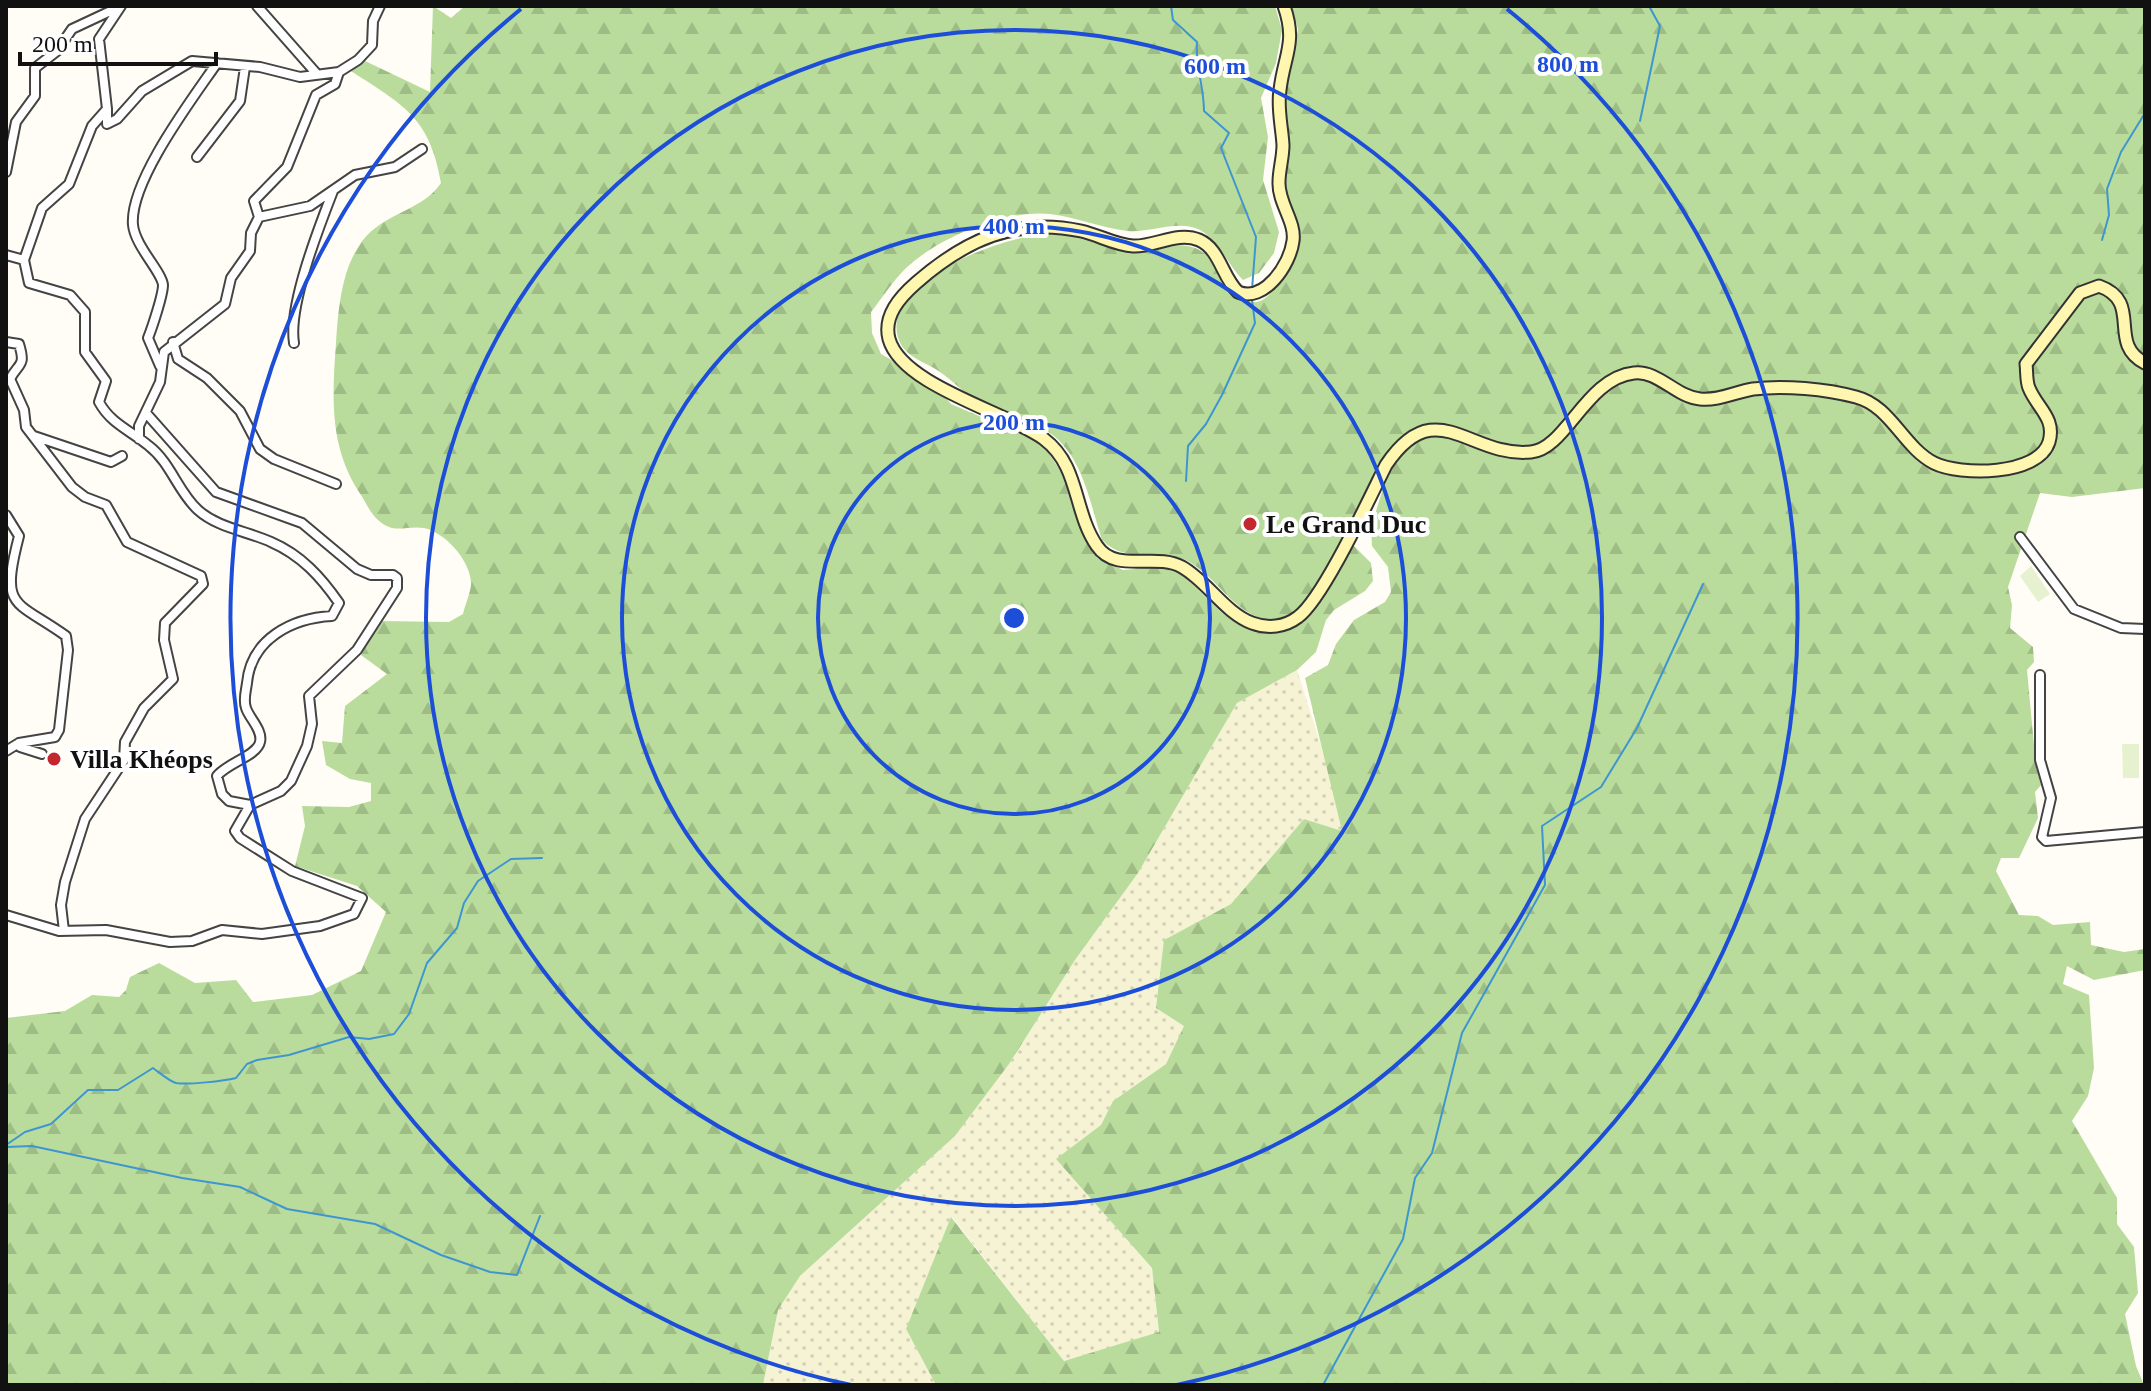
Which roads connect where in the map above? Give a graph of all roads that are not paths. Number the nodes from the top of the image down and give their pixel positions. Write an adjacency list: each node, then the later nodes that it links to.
1 (121, 6): 9 (street); 12 (street)
2 (257, 6): 8 (street)
3 (380, 6): 7 (street)
4 (1284, 6): 20 (street)
5 (217, 63): 6 (street); 9 (street); 21 (street)
6 (245, 67): 8 (street); 11 (street)
7 (339, 72): 8 (street); 14 (street)
8 (316, 73)
9 (107, 109): 16 (street)
10 (422, 149): 13 (street)
11 (197, 157)
12 (6, 172)
13 (333, 190): 14 (street); 19 (street)
14 (259, 217): 18 (street)
15 (6, 255): 16 (street)
16 (24, 260): 24 (street)
17 (6, 342): 23 (street)
18 (173, 342): 21 (street); 26 (street)
19 (294, 343)
20 (2145, 363)
21 (162, 369): 22 (street)
22 (146, 413): 24 (street); 34 (street)
23 (33, 436): 25 (street); 37 (street)
24 (139, 439): 34 (street)
25 (122, 456)
26 (336, 484)
27 (6, 515): 31 (street)
28 (2020, 537): 29 (street)
29 (2145, 629)
30 (2040, 675): 35 (street)
31 (19, 743): 32 (street); 33 (street)
32 (6, 751)
33 (42, 754)
34 (250, 805): 37 (street)
35 (2145, 832)
36 (6, 915): 37 (street)
37 (64, 931)

